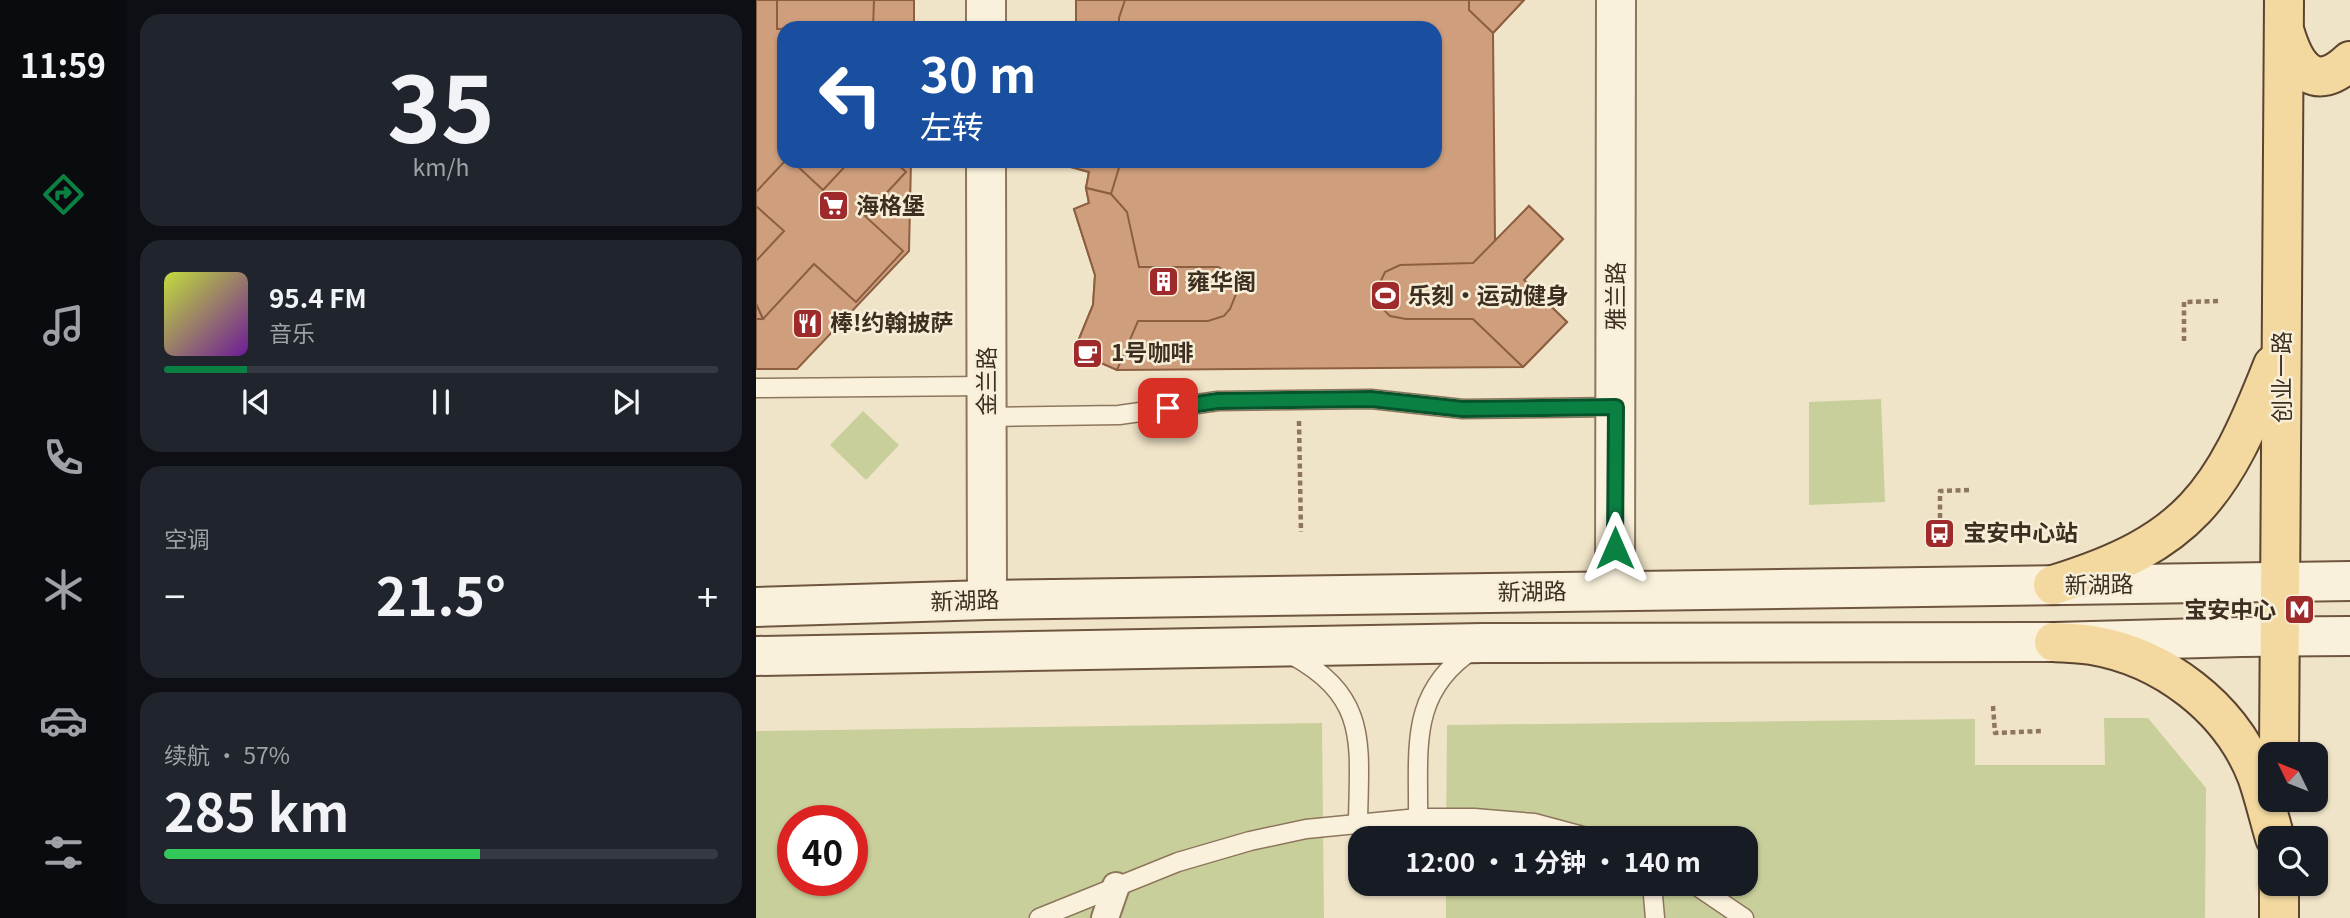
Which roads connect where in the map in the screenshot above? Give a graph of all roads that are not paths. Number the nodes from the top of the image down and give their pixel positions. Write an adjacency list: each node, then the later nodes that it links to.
1 (986, 0): 4 (main road)
2 (1616, 0): 10 (main road, 雅兰路)
3 (2284, 15): 5 (main road); 7 (main road, 创业一路)
4 (986, 21)
5 (2350, 61)
6 (986, 168): 9 (main road, 金兰路)
7 (2282, 344): 12 (main road, 创业一路); 13 (main road)
8 (756, 388): 9 (lane)
9 (987, 402): 10 (lane); 16 (main road, 金兰路)
10 (1616, 407): 14 (main road, 雅兰路)
11 (2350, 581): 12 (main road, 新湖路)
12 (2281, 582): 13 (main road, 新湖路); 18 (main road, 创业一路)
13 (2053, 585): 14 (main road, 新湖路)
14 (1615, 591): 15 (main road, 新湖路)
15 (1193, 597): 16 (main road, 新湖路); 23 (main road)
16 (987, 600): 17 (main road, 新湖路)
17 (756, 607)
18 (2280, 636): 19 (main road); 20 (main road); 25 (main road, 创业一路)
19 (2350, 636)
20 (2054, 642): 21 (main road); 29 (main road)
21 (1483, 643): 22 (main road); 26 (lane)
22 (1278, 647): 23 (main road); 27 (lane)
23 (1188, 649): 24 (main road)
24 (756, 656)
25 (2279, 742)
26 (1418, 818): 27 (lane); 28 (lane)
27 (1359, 823): 30 (lane)
28 (1545, 826)
29 (2273, 826)
30 (1116, 886): 34 (lane); 35 (street)
31 (1653, 896): 36 (lane)
32 (1712, 896): 37 (lane)
33 (2279, 896): 38 (main road)
34 (1039, 918)
35 (1104, 918)
36 (1655, 918)
37 (1744, 918)
38 (2279, 918)

